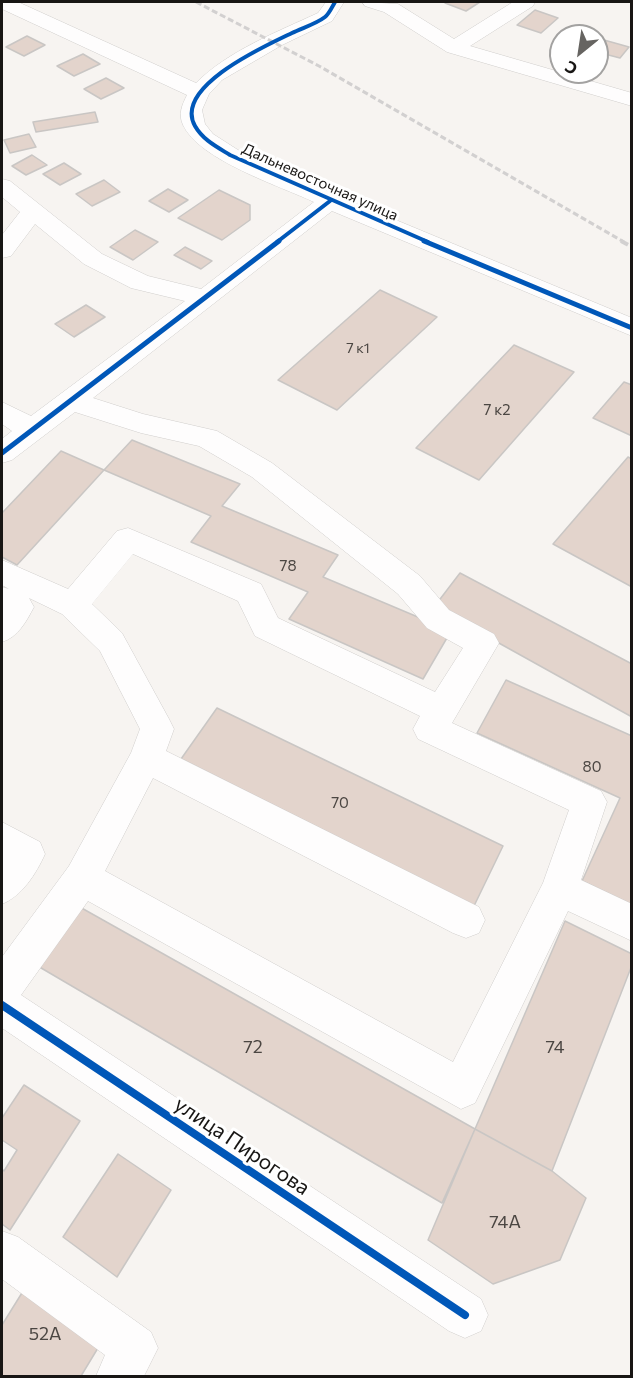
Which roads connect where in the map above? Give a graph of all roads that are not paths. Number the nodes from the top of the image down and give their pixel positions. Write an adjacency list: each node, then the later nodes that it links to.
1 (3, 2): 6 (street)
2 (526, 2): 5 (street)
3 (382, 5): 4 (street); 5 (street)
4 (330, 9): 6 (street)
5 (454, 48): 7 (street)
6 (199, 92): 9 (street, Дальневосточная улица)
7 (632, 100)
8 (2, 186): 10 (street)
9 (330, 201): 12 (street); 13 (street, Дальневосточная улица)
10 (34, 210): 11 (street); 12 (street)
11 (2, 251)
12 (205, 298): 14 (street)
13 (632, 328)
14 (72, 401): 16 (street); 22 (street)
15 (2, 412): 16 (street)
16 (33, 430): 17 (street)
17 (2, 453)
18 (2, 572): 20 (street)
19 (2, 599): 21 (street)
20 (73, 605): 22 (street); 23 (street)
21 (2, 629)
22 (442, 711): 27 (street)
23 (146, 758): 25 (street); 28 (street)
24 (2, 838): 26 (street)
25 (82, 878): 27 (street); 30 (street)
26 (2, 887)
27 (560, 888): 29 (street)
28 (466, 921)
29 (632, 923)
30 (2, 989)
31 (2, 1005): 33 (street, улица Пирогова)
32 (6, 1266): 34 (street)
33 (465, 1315)
34 (119, 1377)

